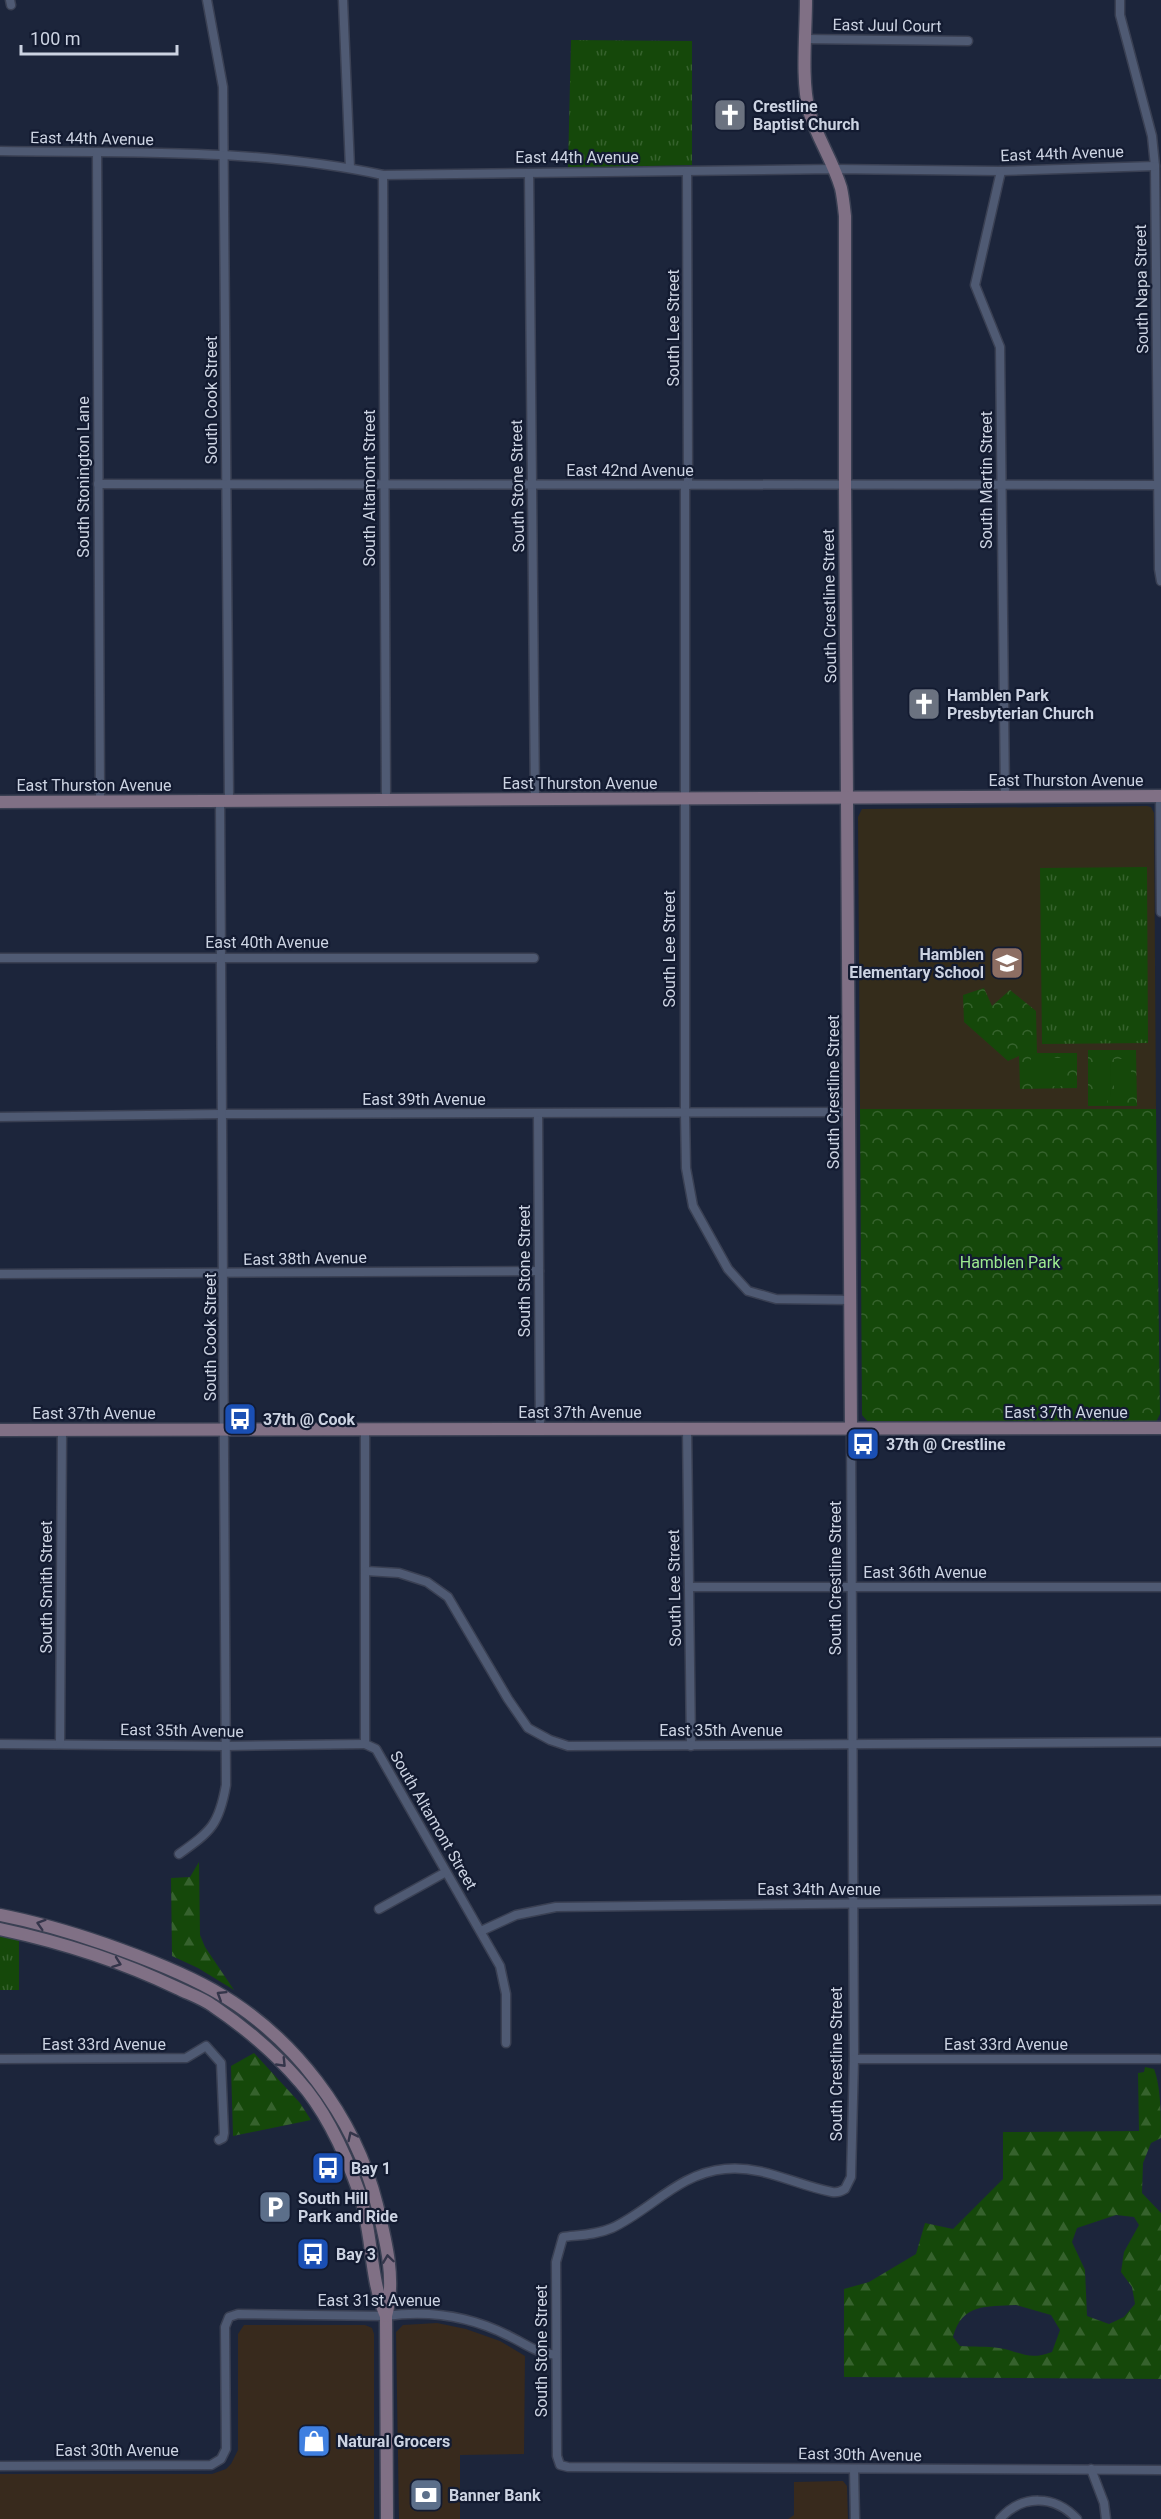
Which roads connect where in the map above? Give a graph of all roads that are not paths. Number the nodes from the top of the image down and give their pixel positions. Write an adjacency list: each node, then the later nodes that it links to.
1 (207, 0): 9 (street, South Cook Street)
2 (343, 0): 11 (street)
3 (806, 0): 5 (street, South Crestline Street)
4 (1120, 0): 10 (street, South Napa Street)
5 (806, 39): 6 (street, East Juul Court); 12 (street, South Crestline Street)
6 (968, 41)
7 (0, 151): 8 (street, East 44th Avenue)
8 (97, 152): 9 (street, East 44th Avenue); 17 (street, South Stonington Lane)
9 (224, 155): 11 (street, East 44th Avenue); 18 (street, South Cook Street)
10 (1155, 166): 13 (street, East 44th Avenue); 22 (street, South Napa Street)
11 (350, 168): 16 (street, East 44th Avenue)
12 (834, 169): 13 (street, East 44th Avenue); 14 (street, East 44th Avenue); 23 (street, South Crestline Street)
13 (1001, 171): 24 (street, South Martin Street)
14 (687, 172): 15 (street, East 44th Avenue); 21 (street, South Lee Street)
15 (529, 173): 16 (street, East 44th Avenue); 20 (street, South Stone Street)
16 (383, 175): 19 (street, South Altamont Street)
17 (98, 484): 18 (street, East 42nd Avenue); 32 (street, South Stonington Lane)
18 (227, 484): 19 (street, East 42nd Avenue); 33 (street, South Cook Street)
19 (384, 485): 20 (street, East 42nd Avenue); 30 (street, South Altamont Street)
20 (532, 485): 21 (street, East 42nd Avenue); 31 (street, South Stone Street)
21 (686, 485): 23 (street, East 42nd Avenue); 29 (street, South Lee Street)
22 (1159, 485): 24 (street, East 42nd Avenue); 25 (street, South Napa Street)
23 (844, 486): 24 (street, East 42nd Avenue); 28 (street, South Crestline Street)
24 (1000, 486): 27 (street, South Martin Street)
25 (1161, 581)
26 (1160, 796): 27 (street, East Thurston Avenue); 35 (street)
27 (1005, 797): 28 (street, East Thurston Avenue)
28 (848, 798): 29 (street, East Thurston Avenue); 39 (street, South Crestline Street)
29 (684, 799): 31 (street, East Thurston Avenue); 40 (street, South Lee Street)
30 (386, 800): 31 (street, East Thurston Avenue); 33 (street, East Thurston Avenue)
31 (535, 800)
32 (100, 801): 33 (street, East Thurston Avenue); 34 (street, East Thurston Avenue)
33 (225, 801): 36 (street, South Cook Street)
34 (0, 802)
35 (1161, 912)
36 (222, 957): 37 (street, East 40th Avenue); 38 (street, East 40th Avenue); 41 (street, South Cook Street)
37 (0, 958)
38 (534, 958)
39 (849, 1112): 40 (street, East 39th Avenue); 47 (street, South Crestline Street)
40 (685, 1113): 42 (street, East 39th Avenue); 47 (street, South Lee Street)
41 (221, 1114): 42 (street, East 39th Avenue); 43 (street, East 39th Avenue); 46 (street, South Cook Street)
42 (538, 1114): 44 (street, South Stone Street)
43 (0, 1117)
44 (539, 1270): 46 (street, East 38th Avenue); 49 (street, South Stone Street)
45 (0, 1274): 46 (street, East 38th Avenue)
46 (224, 1274): 54 (street, South Cook Street)
47 (851, 1300): 51 (street, South Crestline Street)
48 (1161, 1428): 51 (street, East 37th Avenue)
49 (540, 1429): 50 (street, East 37th Avenue); 55 (street, East 37th Avenue)
50 (687, 1429): 51 (street, East 37th Avenue); 58 (street, South Lee Street)
51 (851, 1429): 57 (street, South Crestline Street)
52 (0, 1430): 53 (street, East 37th Avenue)
53 (62, 1430): 54 (street, East 37th Avenue); 62 (street, South Smith Street)
54 (225, 1430): 55 (street, East 37th Avenue); 65 (street, South Cook Street)
55 (365, 1430): 56 (street)
56 (366, 1571): 63 (street); 66 (street, East 35th Avenue)
57 (852, 1586): 58 (street, East 36th Avenue); 59 (street, East 36th Avenue); 64 (street, South Crestline Street)
58 (689, 1587): 66 (street, South Lee Street)
59 (1161, 1587)
60 (1161, 1742): 64 (street, East 35th Avenue)
61 (0, 1744): 62 (street, East 35th Avenue)
62 (60, 1744): 65 (street, East 35th Avenue)
63 (365, 1744): 65 (street, East 35th Avenue); 68 (street, South Altamont Street)
64 (853, 1744): 66 (street, East 35th Avenue); 70 (street, South Crestline Street)
65 (226, 1746): 67 (street, South Cook Street)
66 (691, 1746)
67 (179, 1854)
68 (446, 1872): 71 (street); 74 (street, South Altamont Street)
69 (1161, 1900): 70 (street, East 34th Avenue)
70 (852, 1904): 74 (street, East 34th Avenue); 77 (street, South Crestline Street)
71 (379, 1909)
72 (0, 1915): 81 (street, one-way to 72)
73 (0, 1929): 81 (street, one-way to 81)
74 (481, 1931): 75 (street, South Altamont Street)
75 (506, 2043)
76 (0, 2059): 79 (street, East 33rd Avenue)
77 (854, 2059): 78 (street, East 33rd Avenue); 80 (street, South Crestline Street)
78 (1159, 2059)
79 (219, 2140)
80 (563, 2237): 82 (street, South Stone Street)
81 (386, 2316): 82 (street, East 31st Avenue); 83 (street, East 31st Avenue); 89 (street)
82 (556, 2355): 84 (street, South Stone Street)
83 (226, 2449): 85 (street, East 30th Avenue)
84 (560, 2465): 86 (street, East 30th Avenue)
85 (0, 2466)
86 (854, 2469): 87 (street, East 30th Avenue); 90 (street)
87 (1091, 2469): 88 (street, East 30th Avenue); 93 (street)
88 (1161, 2470)
89 (387, 2519)
90 (855, 2519)
91 (1000, 2519): 92 (street)
92 (1077, 2519)
93 (1106, 2519)

